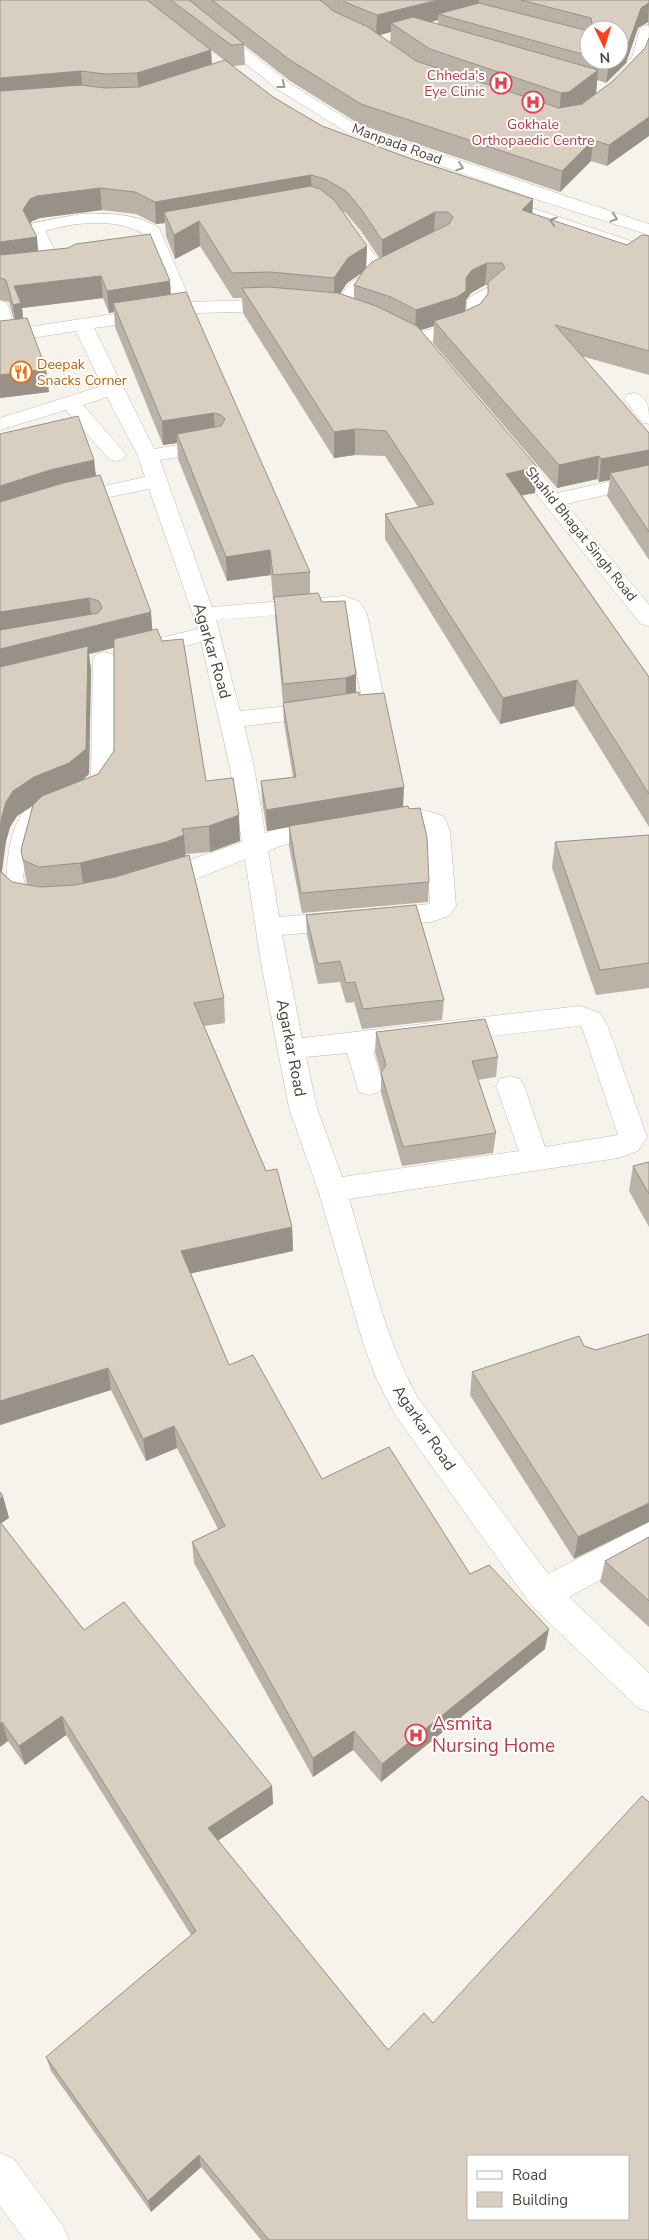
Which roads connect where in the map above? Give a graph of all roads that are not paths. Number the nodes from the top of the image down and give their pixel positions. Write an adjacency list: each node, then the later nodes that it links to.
1 (175, 0): 7 (street, Manpada Road, one-way to 7)
2 (648, 29): 3 (street)
3 (610, 91)
4 (481, 196): 9 (street, one-way to 4)
5 (332, 212): 11 (street)
6 (172, 228): 8 (street)
7 (649, 230)
8 (156, 240): 12 (street); 16 (street); 16 (street)
9 (649, 253)
10 (401, 260): 17 (street)
11 (372, 264)
12 (38, 266)
13 (493, 290): 20 (street)
14 (296, 306): 16 (street)
15 (0, 307): 19 (street)
16 (179, 310): 18 (street)
17 (340, 312)
18 (83, 325): 19 (street); 21 (street, Agarkar Road)
19 (4, 337)
20 (430, 354)
21 (113, 389): 23 (street); 29 (street, Agarkar Road)
22 (634, 398): 24 (street)
23 (70, 402): 25 (street); 28 (street)
24 (649, 418)
25 (0, 424)
26 (498, 434): 31 (street, Shahid Bhagat Singh Road)
27 (215, 445): 29 (street)
28 (116, 456)
29 (153, 469): 32 (street); 33 (street); 35 (street, Agarkar Road)
30 (649, 479): 31 (street)
31 (554, 500): 34 (street, Shahid Bhagat Singh Road)
32 (0, 512)
33 (0, 521)
34 (649, 619)
35 (206, 623): 36 (street, Agarkar Road); 36 (street); 39 (street)
36 (231, 720): 37 (street, Agarkar Road)
37 (255, 847): 38 (street); 40 (street, Agarkar Road); 40 (street)
38 (129, 888)
39 (60, 902)
40 (269, 927): 42 (street, Agarkar Road)
41 (357, 1042): 42 (street); 43 (street); 45 (street)
42 (292, 1049): 46 (street, Agarkar Road)
43 (369, 1085)
44 (510, 1086): 45 (street)
45 (536, 1160): 46 (street)
46 (332, 1190): 48 (street, Agarkar Road)
47 (649, 1537): 48 (street)
48 (543, 1594): 49 (street, Agarkar Road)
49 (649, 1696)
50 (0, 2173): 51 (street)
51 (48, 2240)

